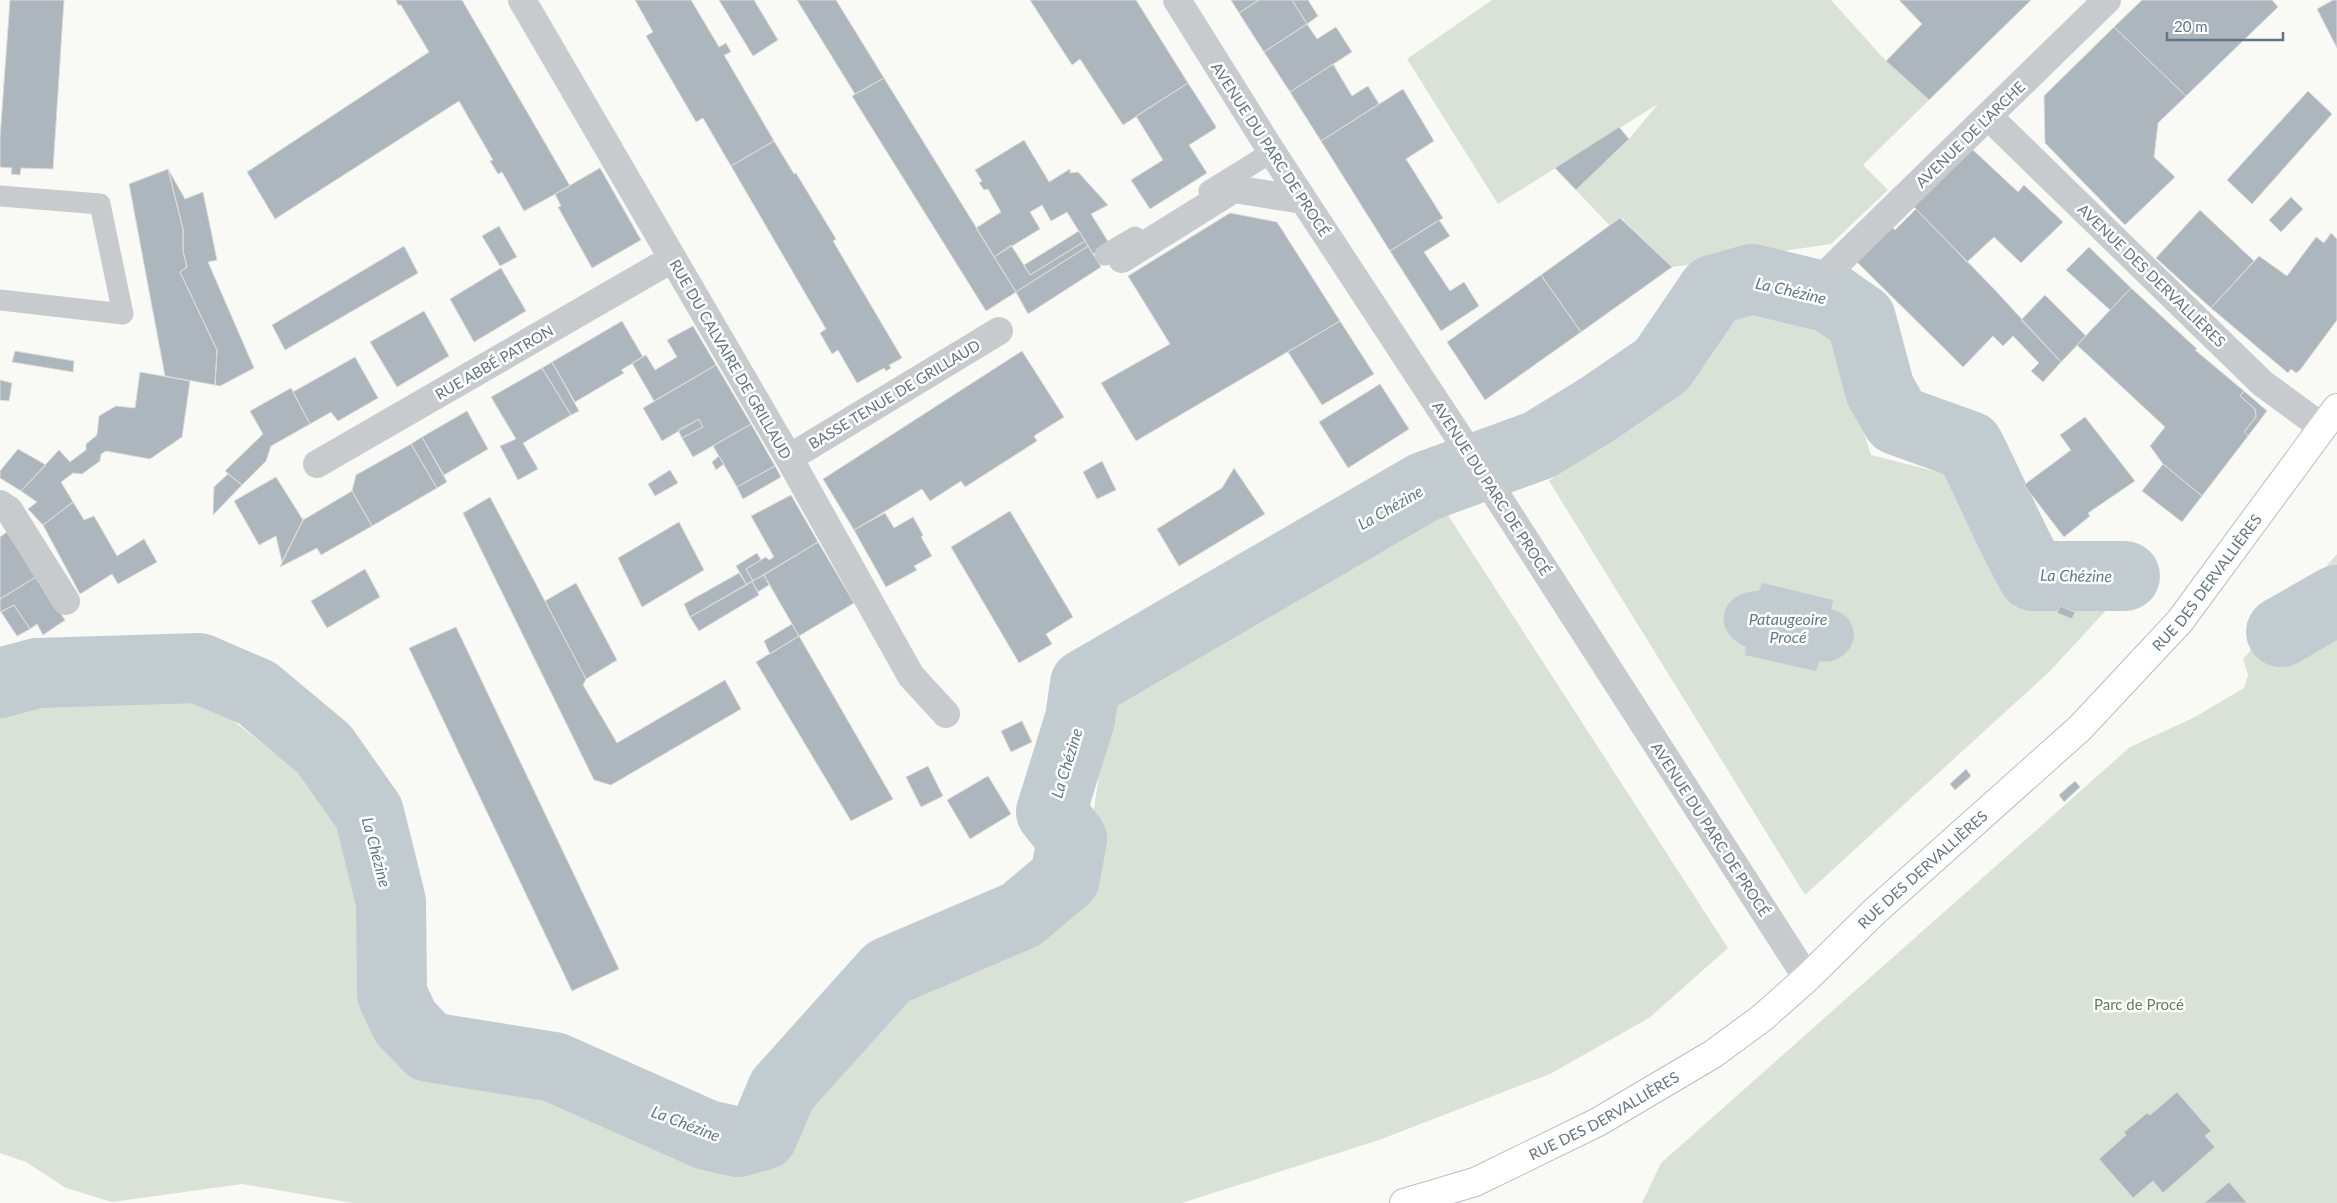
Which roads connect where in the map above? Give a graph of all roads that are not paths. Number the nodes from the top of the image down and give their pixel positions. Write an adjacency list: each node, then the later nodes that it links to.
1 (522, 0): 9 (street, RUE DU CALVAIRE DE GRILLAUD)
2 (1176, 0): 5 (street, AVENUE DU PARC DE PROCÉ)
3 (2107, 0): 4 (street, AVENUE DE L'ARCHE)
4 (1988, 116): 10 (street, AVENUE DE L'ARCHE); 13 (street, AVENUE DES DERVALLIÈRES)
5 (1272, 152): 7 (street, AVENUE DU PARC DE PROCÉ); 8 (lane)
6 (0, 196): 11 (lane)
7 (1303, 200): 8 (street); 19 (street, AVENUE DU PARC DE PROCÉ)
8 (1114, 257)
9 (672, 259): 14 (street, RUE DU CALVAIRE DE GRILLAUD); 15 (street, RUE ABBÉ PATRON)
10 (1834, 267)
11 (0, 300)
12 (999, 331): 14 (street, BASSE TENUE DE GRILLAUD)
13 (2329, 418): 19 (main road, RUE DES DERVALLIÈRES)
14 (789, 458): 18 (street, RUE DU CALVAIRE DE GRILLAUD)
15 (317, 464)
16 (0, 504): 17 (street)
17 (66, 601)
18 (946, 714)
19 (1807, 978): 20 (main road, RUE DES DERVALLIÈRES)
20 (1404, 1203)

